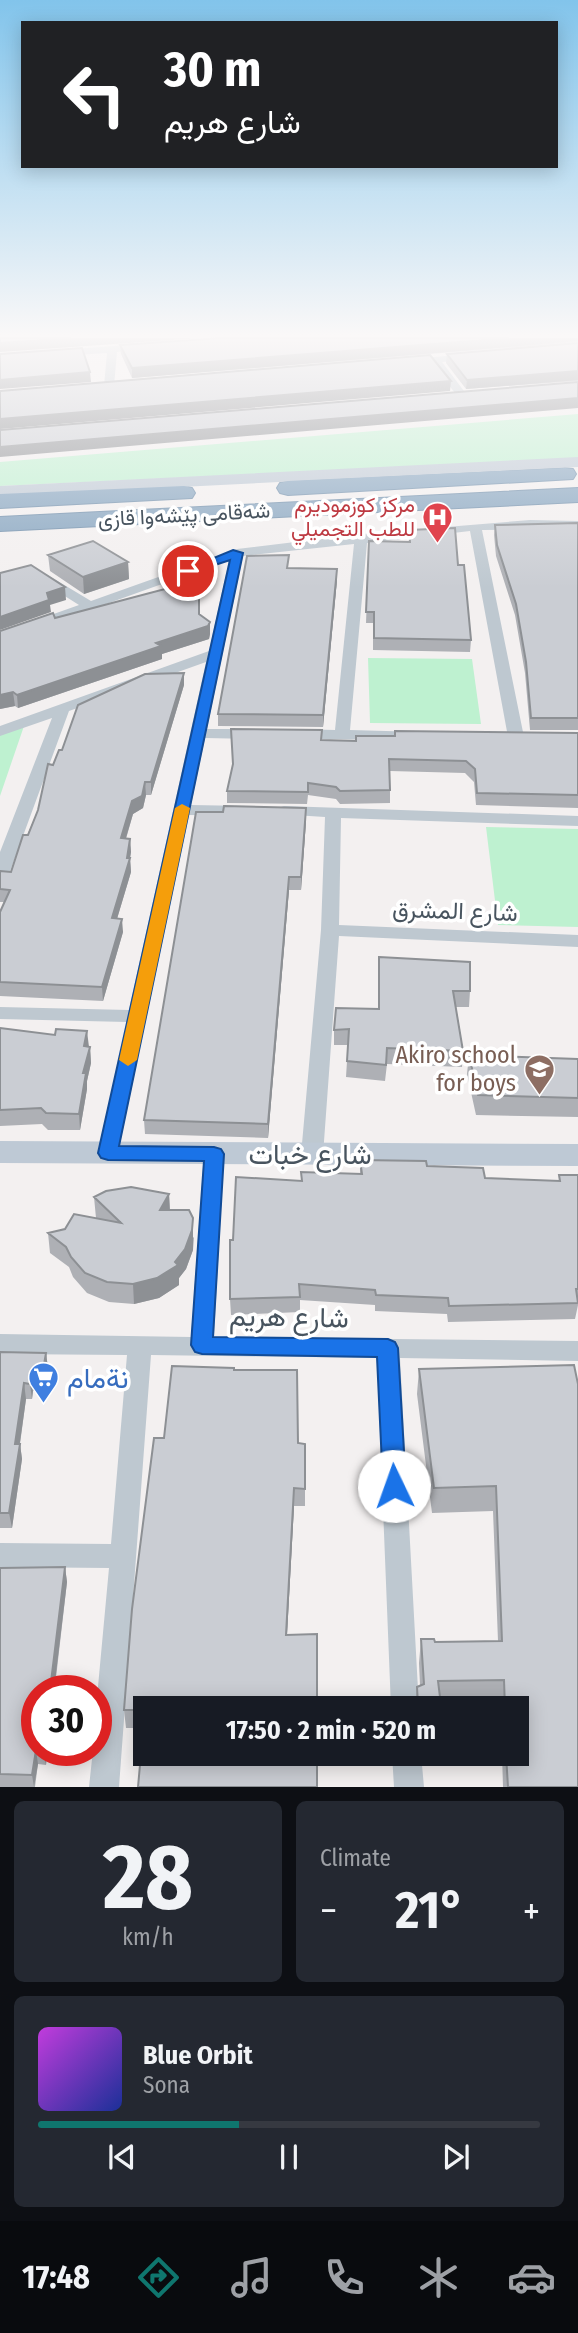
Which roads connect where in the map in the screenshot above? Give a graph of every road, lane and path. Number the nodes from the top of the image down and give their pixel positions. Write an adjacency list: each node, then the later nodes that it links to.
1 (577, 466): 3 (street); 4 (highway, شەقامی پێشەوا قازی)
2 (339, 485): 4 (highway, شەقامی پێشەوا قازی); 6 (highway, شەقامی پێشەوا قازی); 7 (highway)
3 (0, 491)
4 (420, 493): 5 (highway, شەقامی پێشەوا قازی); 7 (highway, شەقامی پێشەوا قازی)
5 (578, 495)
6 (0, 501)
7 (345, 507): 8 (highway, شەقامی پێشەوا قازی)
8 (0, 524)
9 (578, 525): 10 (street)
10 (475, 527): 11 (street); 22 (street)
11 (361, 538): 12 (street); 20 (street)
12 (237, 553): 14 (street); 16 (street)
13 (32, 569): 14 (street)
14 (90, 606): 15 (street)
15 (0, 638)
16 (215, 654): 17 (street); 19 (street)
17 (63, 708): 18 (street); 26 (street)
18 (0, 731)
19 (198, 733): 20 (street); 23 (street)
20 (342, 734): 21 (street)
21 (436, 736)
22 (515, 737)
23 (182, 810): 24 (street); 30 (street)
24 (333, 812): 25 (street); 27 (street)
25 (578, 821)
26 (0, 874)
27 (330, 930): 28 (street, شارع المشرق); 34 (street)
28 (578, 941)
29 (0, 1013): 30 (street)
30 (137, 1016): 32 (street)
31 (0, 1152): 32 (street, شارع خبات)
32 (108, 1153): 33 (street, شارع خبات)
33 (214, 1154): 34 (street, شارع خبات); 38 (street)
34 (312, 1155): 35 (street, شارع خبات)
35 (578, 1155)
36 (0, 1344): 37 (street, شارع هريم)
37 (140, 1345): 38 (street, شارع هريم); 42 (street)
38 (202, 1345): 39 (street, شارع هريم)
39 (388, 1348): 40 (street, شارع هريم); 43 (street)
40 (578, 1351)
41 (0, 1555): 42 (street)
42 (123, 1556): 45 (street)
43 (404, 1696)
44 (408, 1766): 46 (street)
45 (104, 1787)
46 (409, 1787)

